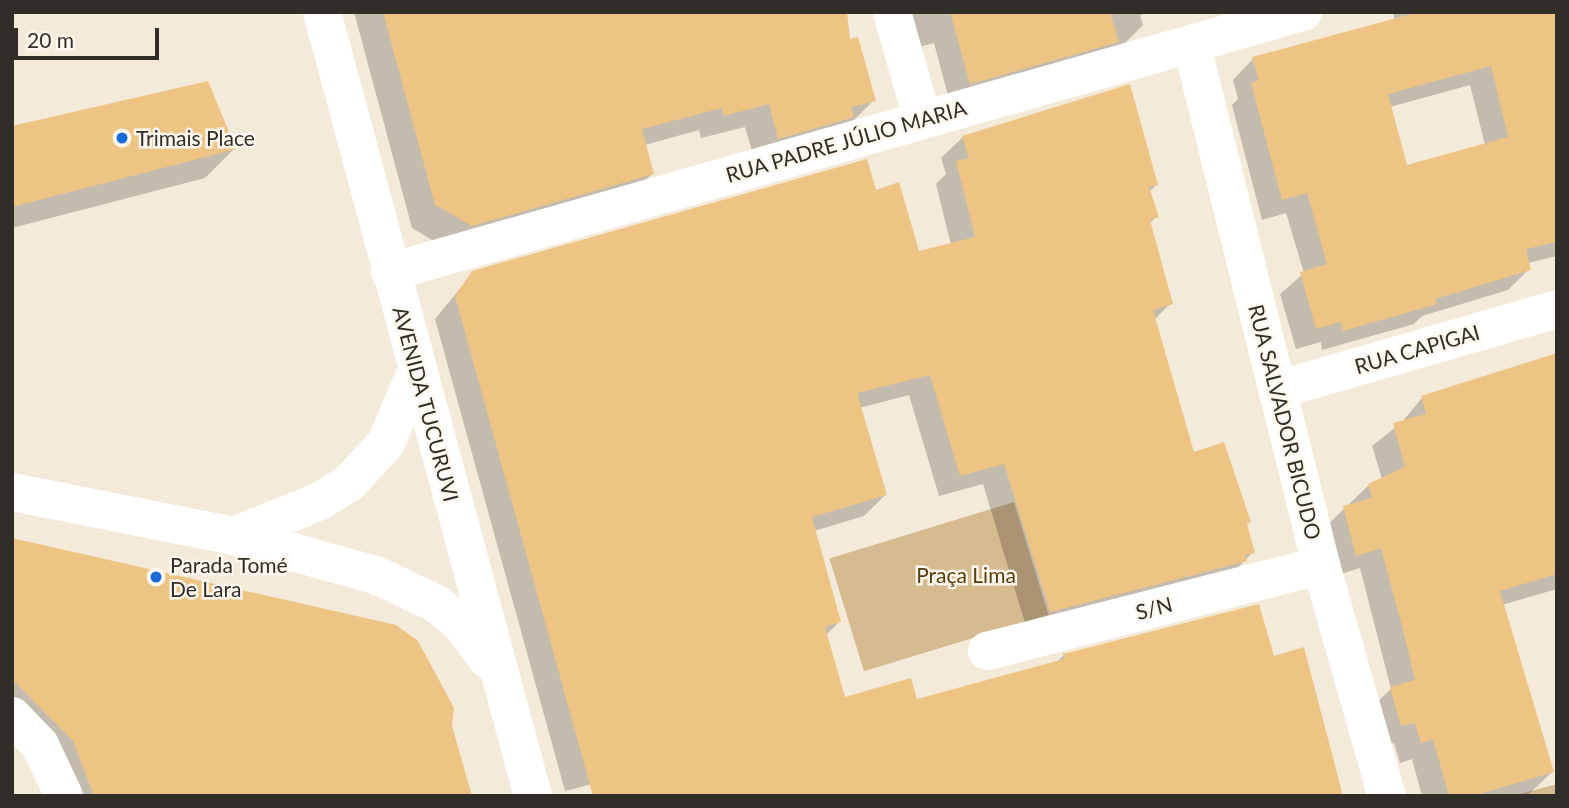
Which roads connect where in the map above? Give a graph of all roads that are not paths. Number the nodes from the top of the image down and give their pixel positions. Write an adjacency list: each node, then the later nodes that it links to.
1 (322, 12): 6 (street, AVENIDA TUCURUVI)
2 (892, 12): 5 (street)
3 (1303, 12): 4 (street, RUA PADRE JÚLIO MARIA)
4 (1192, 46): 5 (street, RUA PADRE JÚLIO MARIA); 9 (street, RUA SALVADOR BICUDO)
5 (922, 118): 6 (street, RUA PADRE JÚLIO MARIA)
6 (390, 272): 8 (street, AVENIDA TUCURUVI)
7 (1557, 309): 9 (street, RUA CAPIGAI)
8 (416, 372): 11 (street); 14 (street, AVENIDA TUCURUVI)
9 (1277, 390): 12 (street, RUA SALVADOR BICUDO)
10 (12, 492): 11 (street)
11 (234, 536): 14 (street)
12 (1321, 565): 13 (street, S/N); 18 (street, RUA SALVADOR BICUDO)
13 (987, 651)
14 (499, 676): 17 (street, AVENIDA TUCURUVI)
15 (12, 716): 16 (street)
16 (64, 796)
17 (533, 796)
18 (1387, 796)

